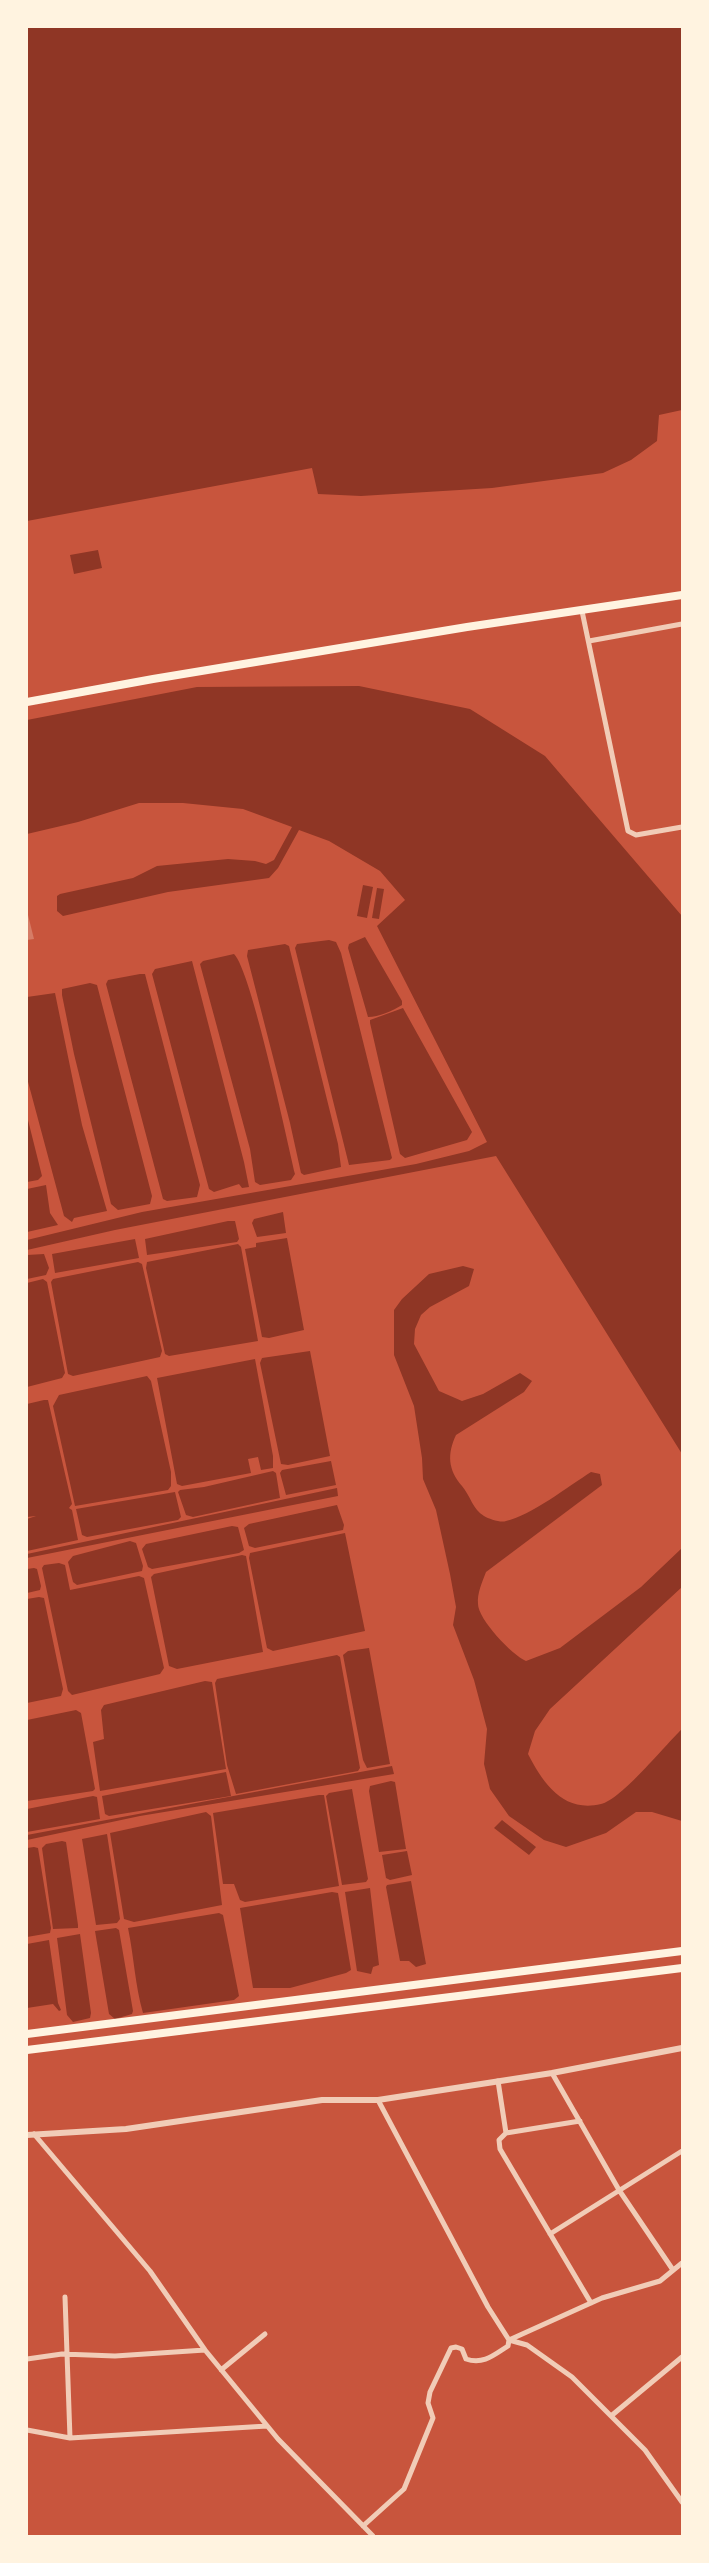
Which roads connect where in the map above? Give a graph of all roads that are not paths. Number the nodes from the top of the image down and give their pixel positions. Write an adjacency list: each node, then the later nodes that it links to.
1 (682, 598): 2 (main road)
2 (582, 611): 4 (street); 5 (main road)
3 (682, 624): 4 (street)
4 (589, 641): 6 (street)
5 (27, 702)
6 (682, 827)
7 (682, 1951): 9 (main road)
8 (682, 1968): 10 (main road)
9 (481, 1977): 10 (main road); 11 (main road)
10 (482, 1992): 13 (main road)
11 (27, 2034)
12 (682, 2048): 14 (street)
13 (27, 2050)
14 (552, 2073): 15 (street); 17 (street)
15 (498, 2081): 16 (street); 18 (street)
16 (378, 2100): 19 (street); 28 (street)
17 (580, 2121): 18 (street); 21 (street)
18 (506, 2133): 22 (street)
19 (31, 2135): 29 (street)
20 (682, 2151): 21 (street)
21 (619, 2190): 22 (street); 24 (street)
22 (550, 2234): 26 (street)
23 (682, 2263): 24 (street)
24 (673, 2270): 26 (street)
25 (65, 2297): 30 (street)
26 (591, 2303): 28 (street)
27 (265, 2334): 33 (street)
28 (509, 2340): 34 (street); 39 (street)
29 (205, 2350): 30 (street); 33 (street)
30 (68, 2354): 32 (street); 37 (street)
31 (682, 2357): 34 (street)
32 (27, 2359)
33 (220, 2370): 35 (street)
34 (611, 2416): 38 (street)
35 (267, 2426): 37 (street); 39 (street)
36 (27, 2430): 37 (street)
37 (70, 2438)
38 (682, 2502)
39 (363, 2526): 40 (street)
40 (373, 2536)

